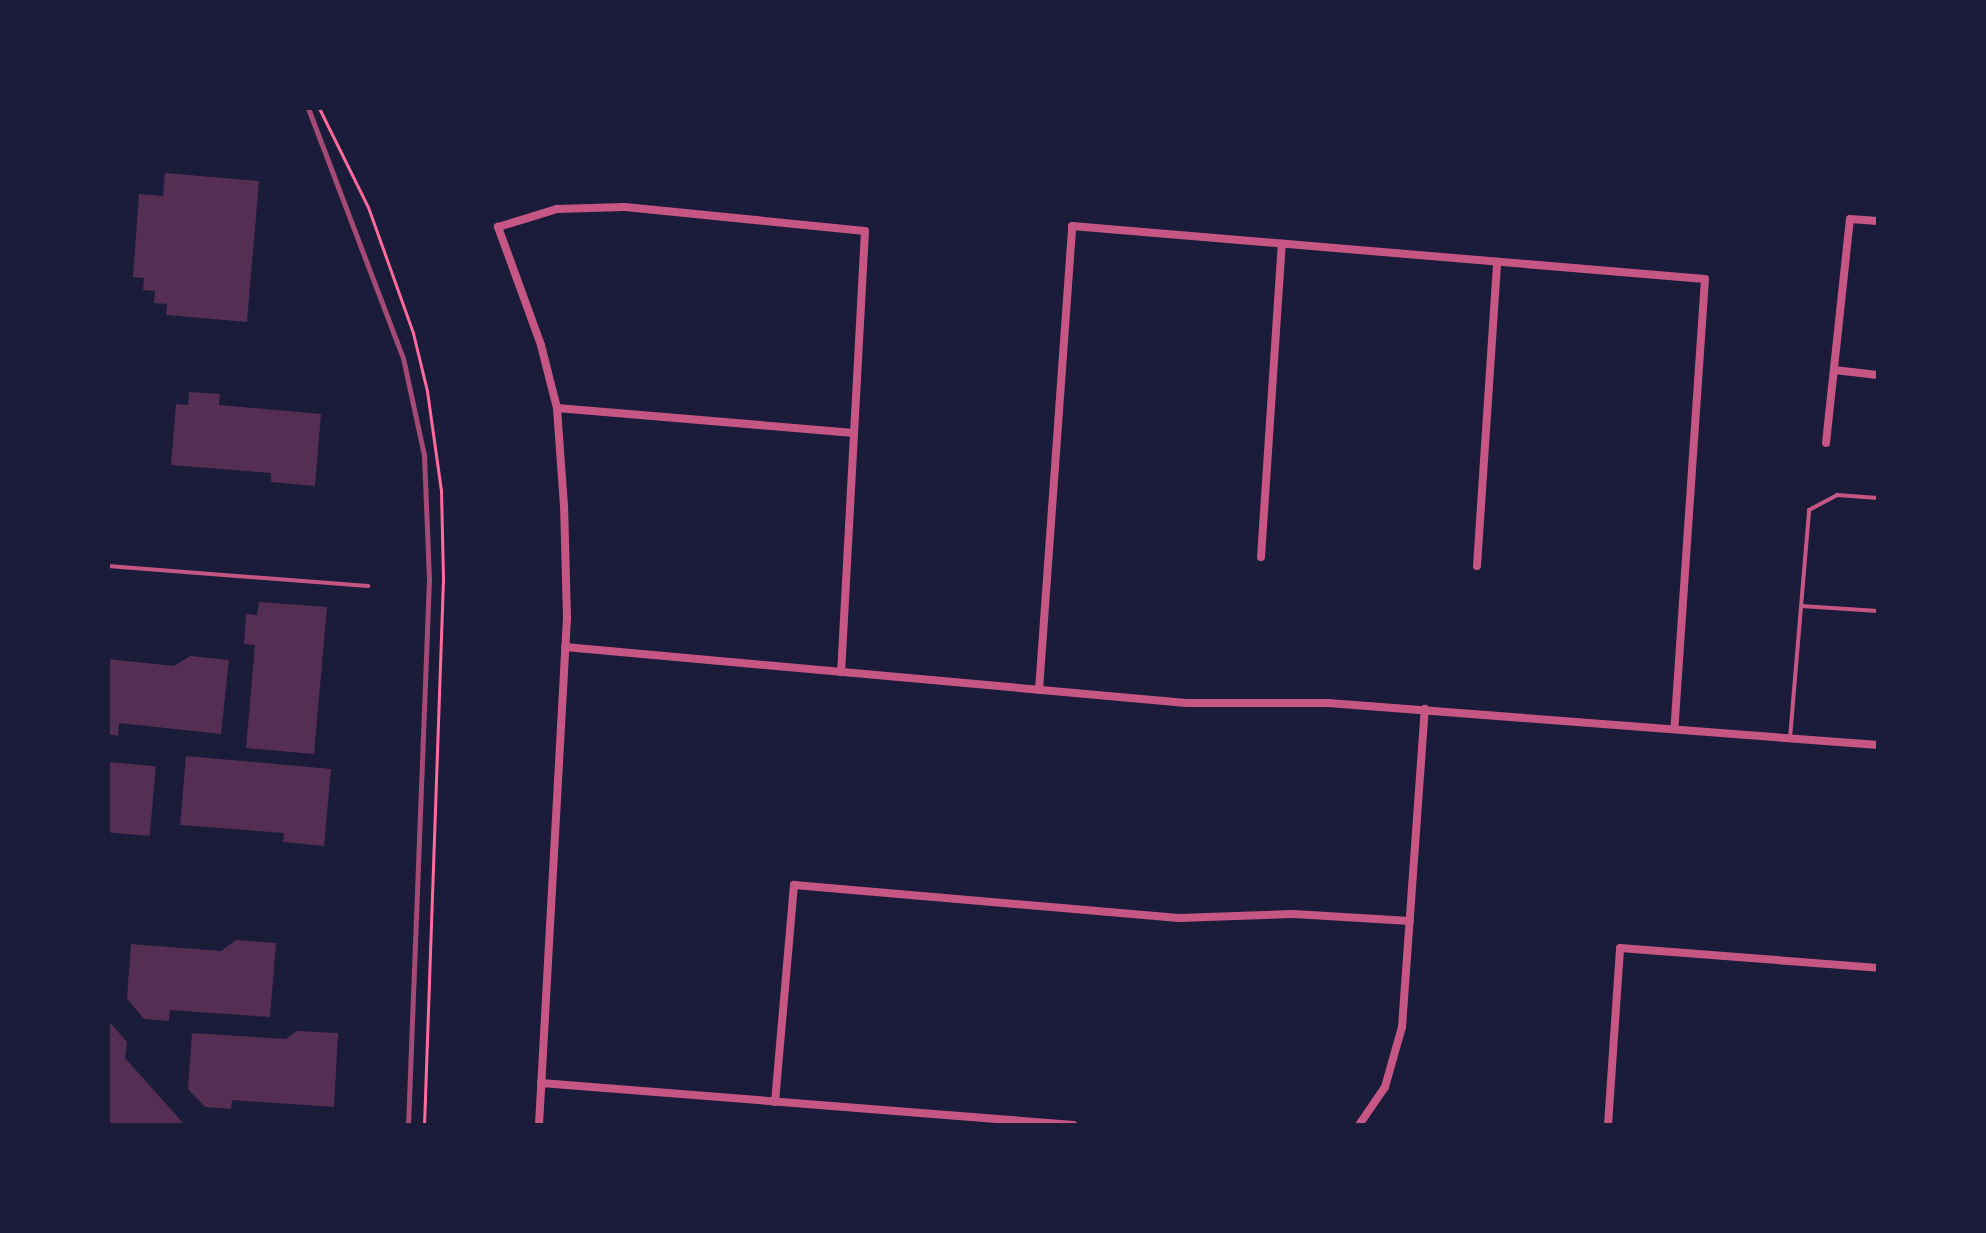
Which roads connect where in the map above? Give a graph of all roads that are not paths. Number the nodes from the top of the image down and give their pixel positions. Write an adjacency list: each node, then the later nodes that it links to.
1 (1878, 221): 4 (street)
2 (1282, 244): 3 (street); 10 (street); 18 (street)
3 (1497, 262): 12 (street); 20 (street)
4 (1834, 370): 5 (street); 8 (street)
5 (1878, 375)
6 (557, 408): 7 (street); 7 (street); 16 (street)
7 (854, 433): 17 (street)
8 (1826, 443)
9 (1878, 498): 14 (lane)
10 (1261, 557)
11 (108, 566): 13 (lane)
12 (1477, 566)
13 (368, 586)
14 (1801, 606): 15 (lane); 21 (lane)
15 (1878, 611)
16 (565, 647): 17 (street); 25 (street)
17 (841, 672): 18 (street)
18 (1039, 690): 19 (street)
19 (1425, 709): 20 (street); 23 (street)
20 (1674, 729): 21 (street)
21 (1790, 738): 22 (street)
22 (1878, 745)
23 (1410, 921): 26 (street); 27 (street)
24 (1878, 968): 30 (street)
25 (541, 1083): 26 (street); 28 (street)
26 (775, 1102): 29 (street)
27 (1363, 1124)
28 (539, 1125)
29 (1073, 1125)
30 (1608, 1125)

